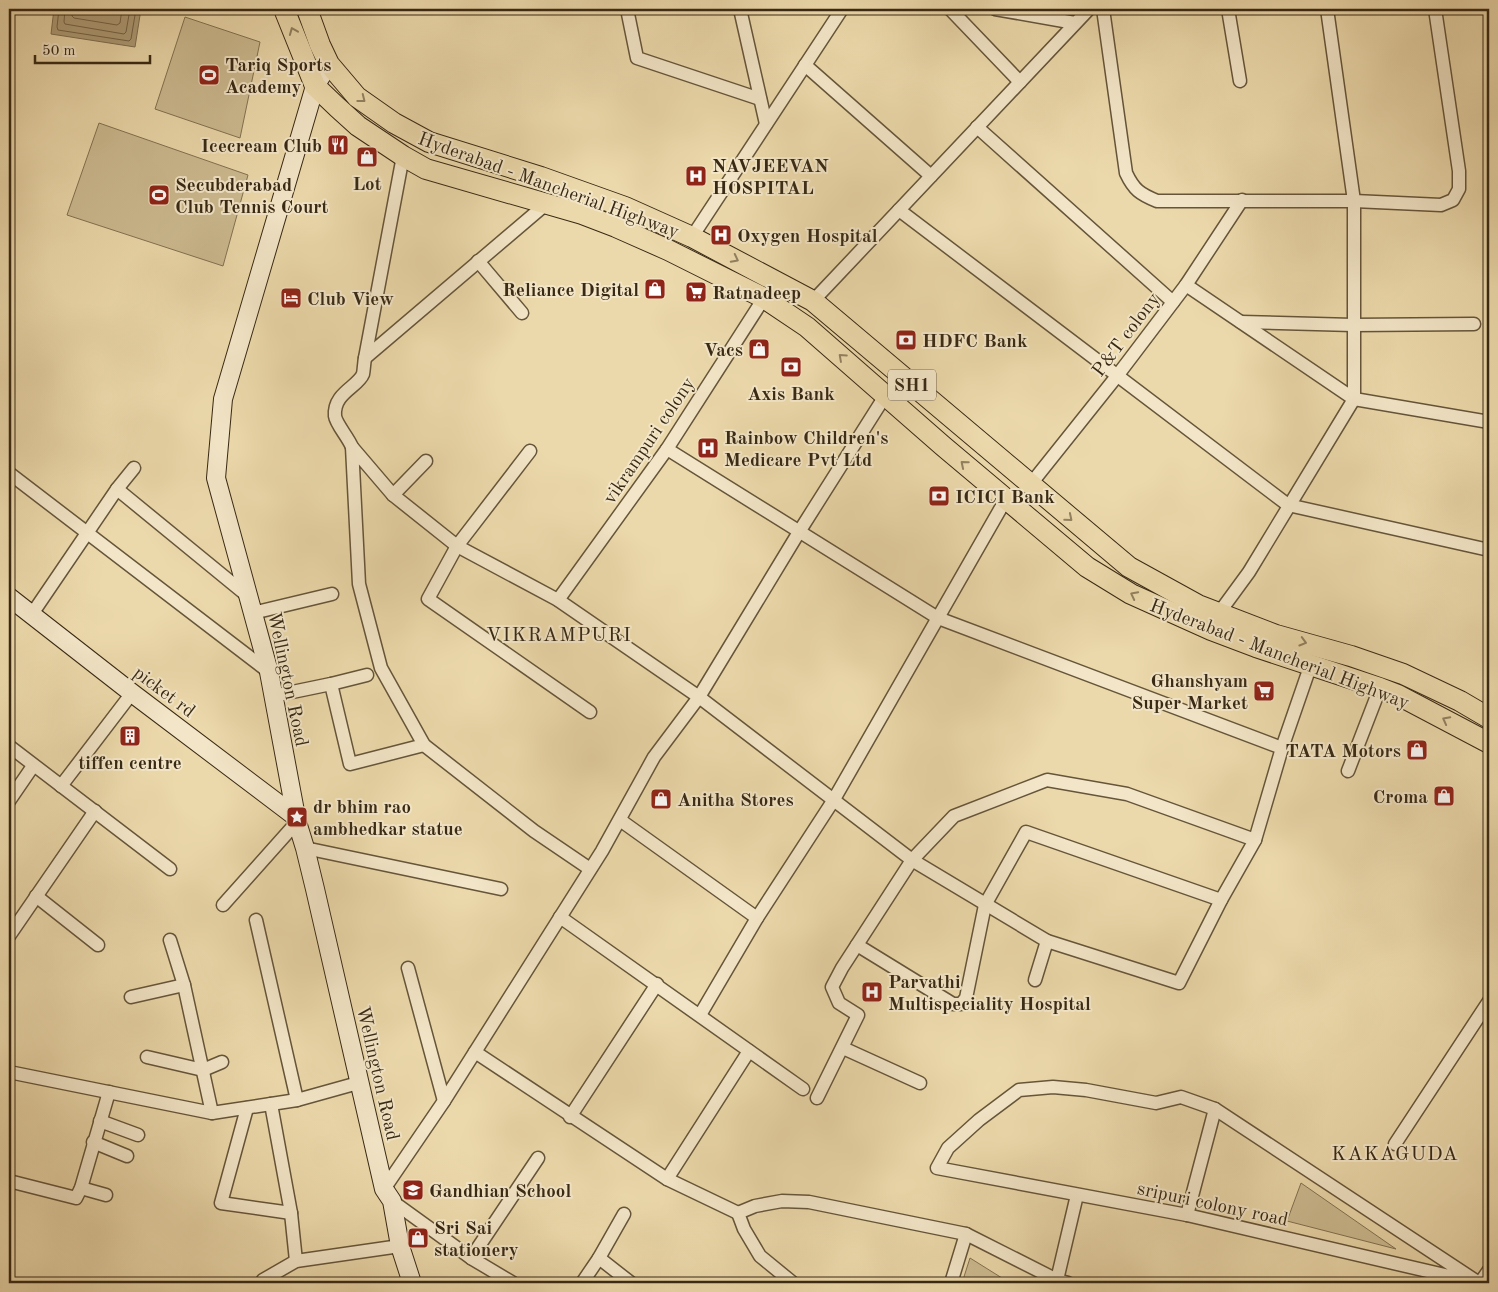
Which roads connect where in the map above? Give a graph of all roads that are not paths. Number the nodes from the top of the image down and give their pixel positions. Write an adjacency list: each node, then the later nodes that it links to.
1 (284, 9): 18 (main road, Hyderabad - Mancherial Highway / SH1, one-way to 1)
2 (307, 9): 14 (main road, Hyderabad - Mancherial Highway / SH1)
3 (627, 9): 19 (street)
4 (740, 9): 19 (street)
5 (842, 9): 15 (street)
6 (950, 9): 17 (street)
7 (995, 9): 13 (street)
8 (1088, 9): 13 (street)
9 (1103, 9): 24 (street)
10 (1228, 9): 16 (street)
11 (1327, 9): 25 (street)
12 (1435, 9): 25 (street)
13 (1075, 23): 17 (street)
14 (329, 64): 18 (main road, Wellington Road); 28 (main road, Hyderabad - Mancherial Highway / SH1, one-way to 28)
15 (805, 65): 20 (street); 23 (street)
16 (1240, 81)
17 (1020, 82): 21 (street)
18 (315, 86): 22 (main road, Hyderabad - Mancherial Highway / SH1); 61 (main road, Wellington Road)
19 (760, 99): 20 (street)
20 (766, 124): 28 (street)
21 (976, 128): 23 (street); 33 (street)
22 (402, 156): 26 (main road, Hyderabad - Mancherial Highway / SH1); 38 (street)
23 (931, 176): 27 (street)
24 (1242, 200): 25 (street); 30 (street, P&T colony)
25 (1354, 201): 37 (street)
26 (546, 204): 29 (street); 31 (main road, Hyderabad - Mancherial Highway / SH1)
27 (899, 210): 32 (street); 39 (street)
28 (692, 236): 32 (main road, Hyderabad - Mancherial Highway / SH1, one-way to 32)
29 (478, 261): 34 (street); 38 (street)
30 (1186, 285): 33 (street, P&T colony); 35 (street)
31 (764, 298): 40 (main road, Hyderabad - Mancherial Highway / SH1, one-way to 31); 44 (street, vikrampuri colony)
32 (813, 301): 49 (main road, Hyderabad - Mancherial Highway / SH1)
33 (1173, 302): 39 (street, P&T colony)
34 (522, 313)
35 (1241, 322): 37 (street); 41 (street)
36 (1474, 324): 37 (street)
37 (1353, 325): 41 (street)
38 (365, 358): 43 (street)
39 (1117, 376): 49 (street, P&T colony); 53 (street)
40 (885, 396): 52 (main road, Hyderabad - Mancherial Highway / SH1, one-way to 40); 54 (street)
41 (1354, 399): 42 (street); 53 (street)
42 (1489, 422)
43 (352, 447): 51 (street); 78 (street)
44 (667, 449): 54 (street); 60 (street, vikrampuri colony)
45 (530, 450): 56 (street)
46 (426, 461): 51 (street)
47 (134, 468): 50 (street)
48 (9, 473): 55 (street)
49 (1030, 485): 62 (main road, Hyderabad - Mancherial Highway / SH1, one-way to 62)
50 (117, 489): 55 (street); 61 (street)
51 (393, 495): 56 (street)
52 (1006, 499): 64 (street); 65 (main road, Hyderabad - Mancherial Highway / SH1, one-way to 52)
53 (1288, 505): 57 (street); 62 (street)
54 (800, 532): 64 (street); 74 (street)
55 (87, 533): 63 (street); 66 (street)
56 (457, 546): 60 (street); 75 (street)
57 (1489, 550)
58 (332, 594): 61 (street)
59 (9, 598): 63 (main road, picket rd)
60 (558, 600): 74 (street)
61 (251, 605): 66 (main road, Wellington Road)
62 (1219, 613): 67 (main road, Hyderabad - Mancherial Highway / SH1, one-way to 67)
63 (32, 614): 71 (main road, picket rd)
64 (938, 618): 80 (street); 85 (street)
65 (1311, 664): 70 (main road, Hyderabad - Mancherial Highway / SH1); 80 (street)
66 (269, 672): 73 (main road, Wellington Road)
67 (1404, 674): 72 (main road); 76 (main road, Hyderabad - Mancherial Highway / SH1)
68 (366, 675): 69 (street)
69 (331, 684): 73 (street); 78 (street)
70 (1380, 688): 72 (main road, Hyderabad - Mancherial Highway / SH1); 82 (street)
71 (132, 693): 83 (street); 87 (main road, picket rd)
72 (1398, 695): 77 (main road, Hyderabad - Mancherial Highway / SH1, one-way to 72)
73 (273, 696): 87 (main road, Wellington Road)
74 (699, 696): 85 (street); 88 (street)
75 (590, 712)
76 (1489, 718)
77 (1489, 743)
78 (424, 745): 93 (street)
79 (9, 746): 81 (street)
80 (1282, 748): 89 (street)
81 (34, 766): 83 (street); 84 (street)
82 (1348, 771)
83 (61, 786): 86 (street)
84 (9, 800)
85 (833, 801): 91 (street); 100 (street)
86 (95, 811): 92 (street); 95 (street)
87 (296, 819): 90 (main road, Wellington Road); 98 (street)
88 (620, 820): 93 (street); 100 (street)
89 (1255, 840): 91 (street); 96 (street)
90 (306, 848): 94 (street); 121 (main road, Wellington Road)
91 (912, 860): 97 (street); 106 (street)
92 (170, 868)
93 (590, 869): 99 (street)
94 (501, 889)
95 (36, 896): 102 (street); 105 (street)
96 (1221, 900): 97 (street); 104 (street)
97 (985, 905): 104 (street); 106 (street)
98 (223, 906)
99 (560, 917): 109 (street); 116 (street)
100 (757, 918): 113 (street)
101 (256, 920): 126 (street)
102 (9, 936)
103 (170, 940): 110 (street)
104 (1047, 941): 108 (street)
105 (98, 945)
106 (857, 945): 114 (street)
107 (408, 968): 127 (street)
108 (1035, 980)
109 (657, 984): 113 (street); 132 (street)
110 (184, 985): 111 (street); 119 (street)
111 (131, 998)
112 (1489, 1001): 136 (street)
113 (700, 1015): 115 (street)
114 (843, 1048): 122 (street); 125 (street)
115 (749, 1051): 123 (street); 139 (street)
116 (475, 1052): 127 (street); 132 (street)
117 (147, 1057): 119 (street)
118 (222, 1062): 119 (street)
119 (202, 1070): 131 (street)
120 (9, 1072): 124 (street)
121 (358, 1083): 126 (street); 143 (main road, Wellington Road)
122 (920, 1083)
123 (803, 1089)
124 (109, 1092): 131 (street); 133 (street)
125 (817, 1098)
126 (297, 1100): 128 (street)
127 (444, 1100): 143 (street)
128 (271, 1104): 129 (street); 145 (street)
129 (247, 1108): 131 (street); 145 (street)
130 (1214, 1109): 144 (street, sripuri colony road); 148 (street); 163 (street)
131 (212, 1114)
132 (570, 1117): 139 (street)
133 (100, 1121): 134 (street); 135 (street)
134 (138, 1135)
135 (93, 1142): 137 (street); 141 (street)
136 (1395, 1144)
137 (127, 1156)
138 (538, 1158): 151 (street)
139 (666, 1179): 146 (street)
140 (9, 1181): 141 (street)
141 (81, 1188): 142 (street)
142 (106, 1195)
143 (388, 1195): 150 (main road, Wellington Road); 151 (street)
144 (1077, 1195): 148 (street, sripuri colony road); 155 (street)
145 (291, 1213): 153 (street)
146 (738, 1213): 149 (street); 161 (street)
147 (624, 1214): 152 (street)
148 (1188, 1214): 163 (street, sripuri colony road)
149 (966, 1234): 155 (street); 162 (street)
150 (400, 1246): 153 (street); 157 (main road, Wellington Road)
151 (471, 1258): 158 (street)
152 (599, 1258): 159 (street); 160 (street)
153 (296, 1261): 156 (street)
154 (1489, 1270): 163 (street)
155 (1062, 1282)
156 (261, 1283)
157 (412, 1283)
158 (513, 1283)
159 (582, 1283)
160 (631, 1283)
161 (793, 1283)
162 (951, 1283)
163 (1479, 1283)

